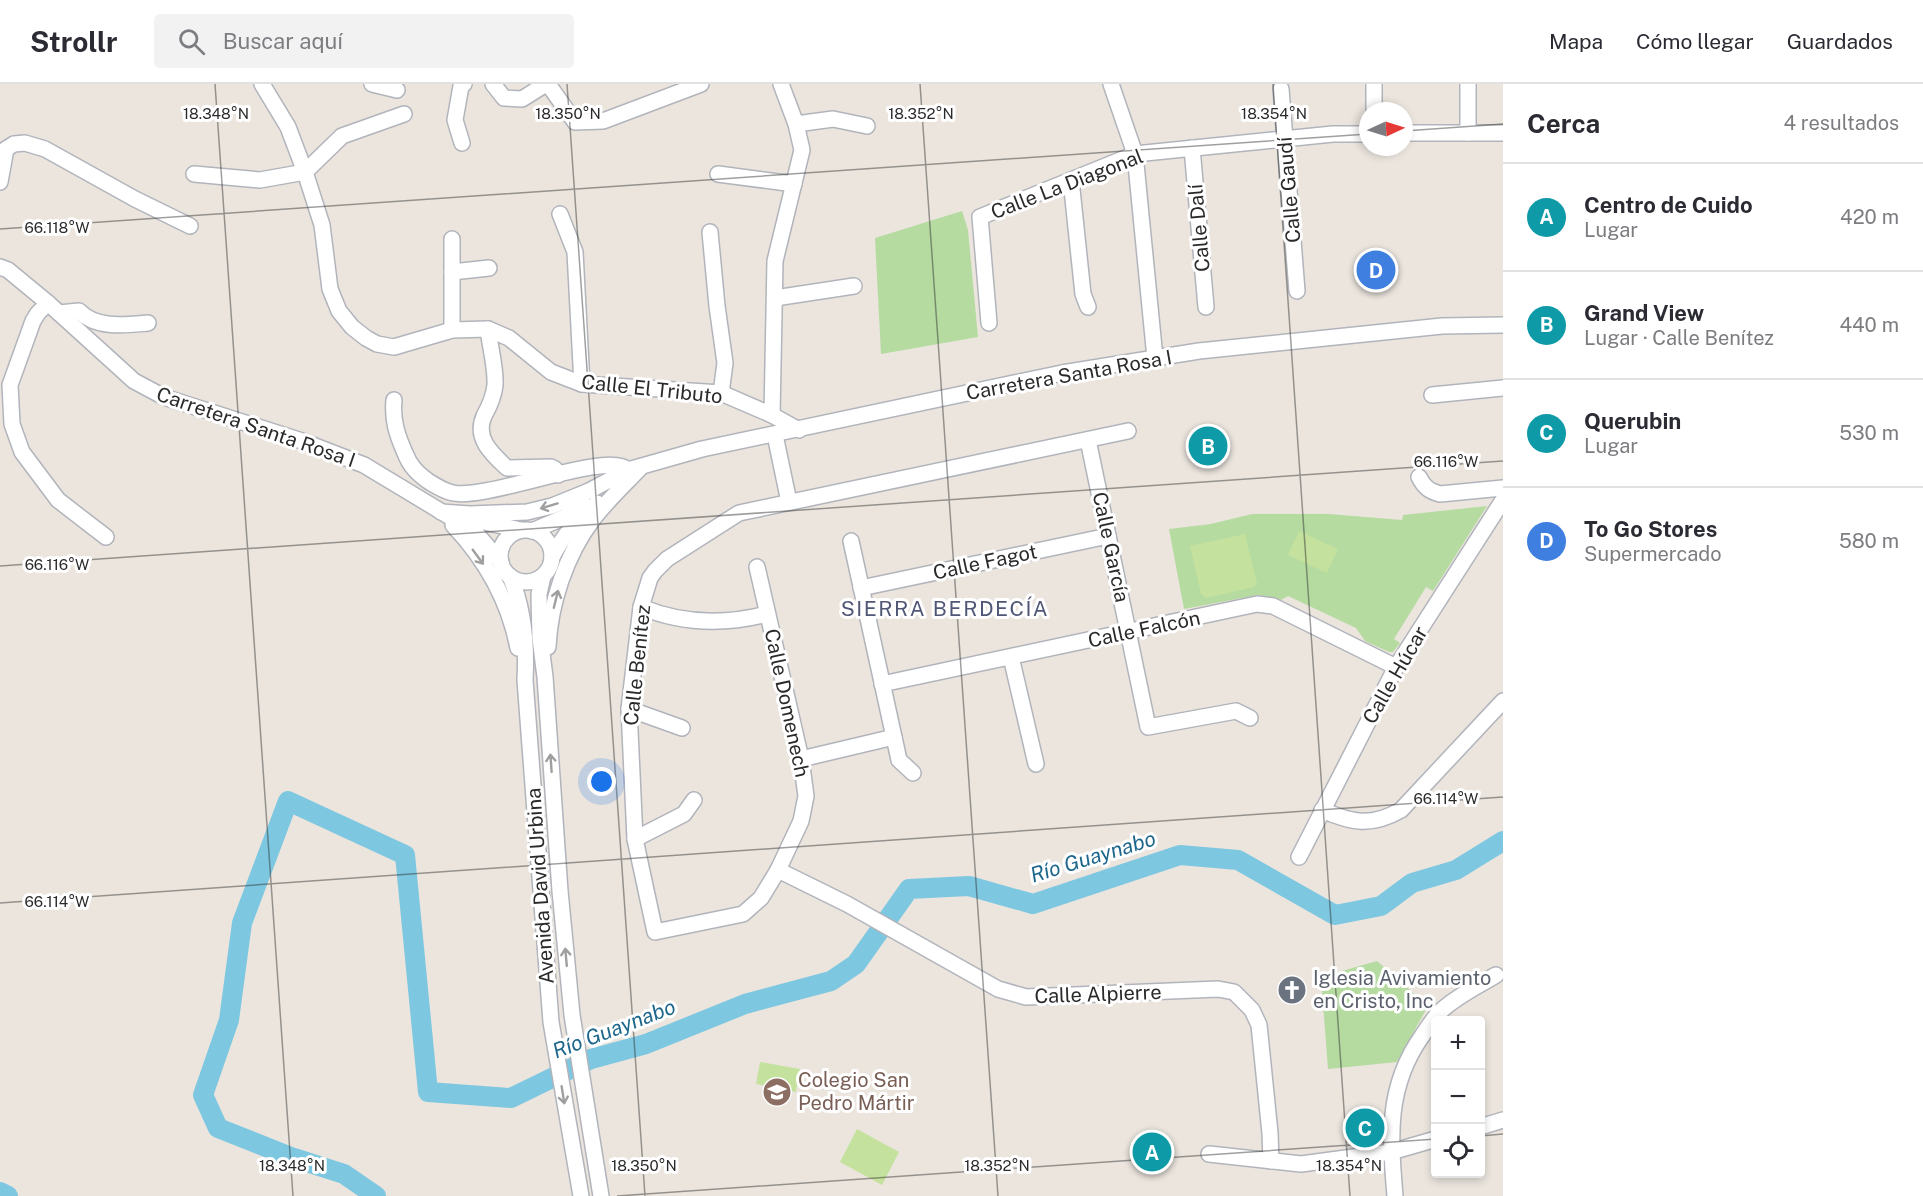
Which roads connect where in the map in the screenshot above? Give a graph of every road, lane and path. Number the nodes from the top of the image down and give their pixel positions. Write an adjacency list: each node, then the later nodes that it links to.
1 (262, 84): 25 (street, Calle El Tributo)
2 (372, 84): 12 (street)
3 (464, 84): 22 (street)
4 (493, 84): 5 (street)
5 (547, 84): 6 (street)
6 (701, 84)
7 (781, 84): 15 (street)
8 (1111, 84): 24 (street)
9 (1374, 84): 13 (street)
10 (1468, 84): 17 (street)
11 (1281, 89): 21 (street, Calle Gaudí)
12 (396, 90)
13 (1374, 102)
14 (404, 114): 25 (street)
15 (796, 123): 16 (street); 30 (street)
16 (867, 126)
17 (1468, 133): 18 (street); 20 (street)
18 (1503, 133)
19 (1359, 134): 21 (street, Calle La Diagonal)
20 (1413, 134)
21 (1285, 138): 23 (street, Calle La Diagonal); 39 (street, Calle Gaudí)
22 (462, 143)
23 (1192, 148): 24 (street, Calle La Diagonal); 43 (street, Calle Dalí)
24 (1135, 154): 28 (street, Calle La Diagonal); 49 (street)
25 (305, 172): 26 (street); 48 (street, Calle El Tributo)
26 (194, 174)
27 (718, 174): 30 (street)
28 (1071, 180): 41 (street); 45 (street, Calle La Diagonal)
29 (0, 182): 32 (street)
30 (794, 184): 40 (street)
31 (560, 214): 50 (street)
32 (190, 226)
33 (710, 232): 52 (street)
34 (452, 240): 37 (street)
35 (0, 267): 42 (street, Carretera Santa Rosa I)
36 (489, 268): 37 (street)
37 (452, 272): 48 (street)
38 (854, 286): 40 (street)
39 (1298, 291)
40 (775, 298): 55 (street)
41 (1088, 307)
42 (54, 308): 44 (street); 66 (street, Carretera Santa Rosa I); 69 (street)
43 (1206, 308)
44 (148, 323)
45 (989, 323)
46 (1503, 325): 49 (street, Carretera Santa Rosa I)
47 (488, 329): 48 (street, Calle El Tributo); 50 (street, Calle El Tributo); 61 (street)
48 (452, 330)
49 (1155, 358): 56 (street, Carretera Santa Rosa I)
50 (582, 384): 52 (street, Calle El Tributo)
51 (1503, 388): 53 (street)
52 (721, 393): 55 (street, Calle El Tributo)
53 (1432, 395)
54 (394, 400): 61 (street)
55 (772, 415): 56 (street, Calle El Tributo)
56 (800, 430): 58 (street, Carretera Santa Rosa I)
57 (1128, 430): 59 (street, Calle Benítez)
58 (775, 435): 60 (street, Carretera Santa Rosa I); 65 (street)
59 (1088, 440): 65 (street, Calle Benítez); 68 (street, Calle García)
60 (635, 468): 61 (street); 66 (street, Carretera Santa Rosa I, one-way to 66); 67 (street, Carretera Santa Rosa I); 71 (street, Carretera Santa Rosa I); 81 (street, one-way to 60)
61 (558, 475)
62 (1419, 477): 63 (street)
63 (1503, 488)
64 (1503, 500): 80 (street, Calle Húcar)
65 (789, 502): 76 (street, Calle Benítez)
66 (441, 512): 67 (street); 73 (street); 82 (street, one-way to 82)
67 (526, 530): 71 (street); 73 (street)
68 (1108, 536): 75 (street, Calle Fagot); 78 (street, Calle García)
69 (106, 537)
70 (851, 541): 75 (street)
71 (552, 557): 74 (street)
72 (757, 567): 77 (street, Calle Domenech)
73 (506, 569): 74 (street); 82 (street, Avenida David Urbina)
74 (543, 576): 81 (street, Avenida David Urbina)
75 (861, 588): 83 (street)
76 (641, 607): 77 (street); 85 (street, Calle Benítez)
77 (767, 614): 89 (street, Calle Domenech)
78 (1128, 632): 79 (street, Calle Falcón); 80 (street, Calle Falcón); 86 (street, Calle García)
79 (1011, 657): 83 (street, Calle Falcón); 90 (street)
80 (1396, 666): 93 (street, Calle Húcar)
81 (545, 677): 105 (street, Avenida David Urbina, one-way to 81)
82 (525, 680): 104 (street, Avenida David Urbina, one-way to 104)
83 (882, 684): 88 (street)
84 (1503, 701): 93 (street)
85 (629, 709): 87 (street); 94 (street, Calle Benítez)
86 (1250, 718)
87 (682, 728)
88 (894, 737): 89 (street); 91 (street)
89 (801, 759): 96 (street, Calle Domenech)
90 (1036, 764)
91 (913, 773)
92 (694, 800): 94 (street)
93 (1322, 810): 95 (street, Calle Húcar)
94 (635, 838): 96 (street, Calle Benítez)
95 (1299, 857)
96 (778, 870): 103 (street, Calle Alpierre)
97 (1496, 975): 101 (street)
98 (1503, 1120): 99 (street)
99 (1485, 1125)
100 (1431, 1140): 101 (street)
101 (1391, 1152): 103 (street); 106 (street)
102 (1209, 1154): 103 (street)
103 (1271, 1161)
104 (581, 1196)
105 (601, 1196)
106 (1395, 1196)

